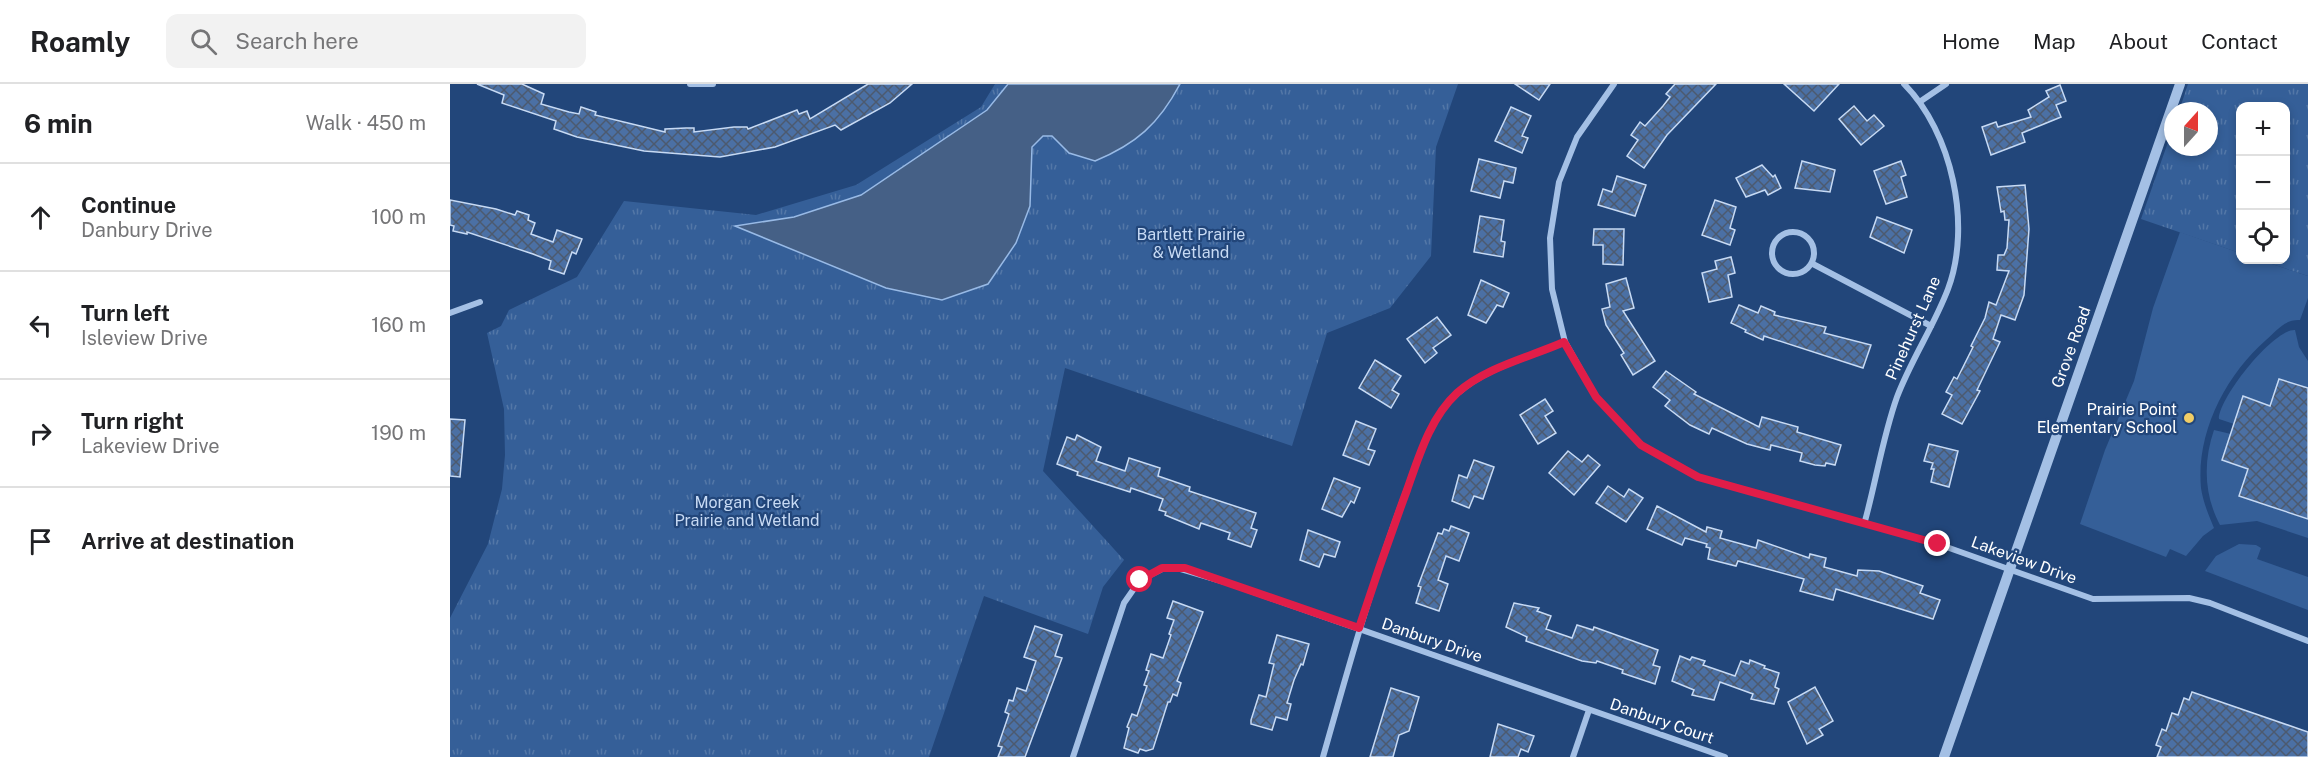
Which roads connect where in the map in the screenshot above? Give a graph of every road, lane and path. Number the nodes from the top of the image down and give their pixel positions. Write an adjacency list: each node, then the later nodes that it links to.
1 (690, 84): 2 (street)
2 (713, 84)
3 (1614, 84): 12 (street, Lakeview Drive)
4 (1904, 84): 7 (street, Pinehurst Lane)
5 (1946, 84): 7 (street)
6 (2180, 84): 14 (street, Grove Road)
7 (1921, 101): 11 (street, Pinehurst Lane)
8 (1813, 264): 8 (street); 11 (street)
9 (480, 302): 10 (street)
10 (450, 313)
11 (1931, 326): 13 (street, Pinehurst Lane)
12 (1564, 342): 13 (street, Lakeview Drive); 15 (street)
13 (1865, 521): 14 (street, Lakeview Drive)
14 (2009, 568): 16 (street, Lakeview Drive); 22 (street, Grove Road)
15 (1359, 628): 17 (street, Danbury Drive); 18 (street, Danbury Drive); 19 (street)
16 (2308, 641)
17 (1589, 710): 20 (street); 21 (street, Danbury Court)
18 (1073, 757)
19 (1323, 757)
20 (1573, 757)
21 (1725, 757)
22 (1944, 757)

